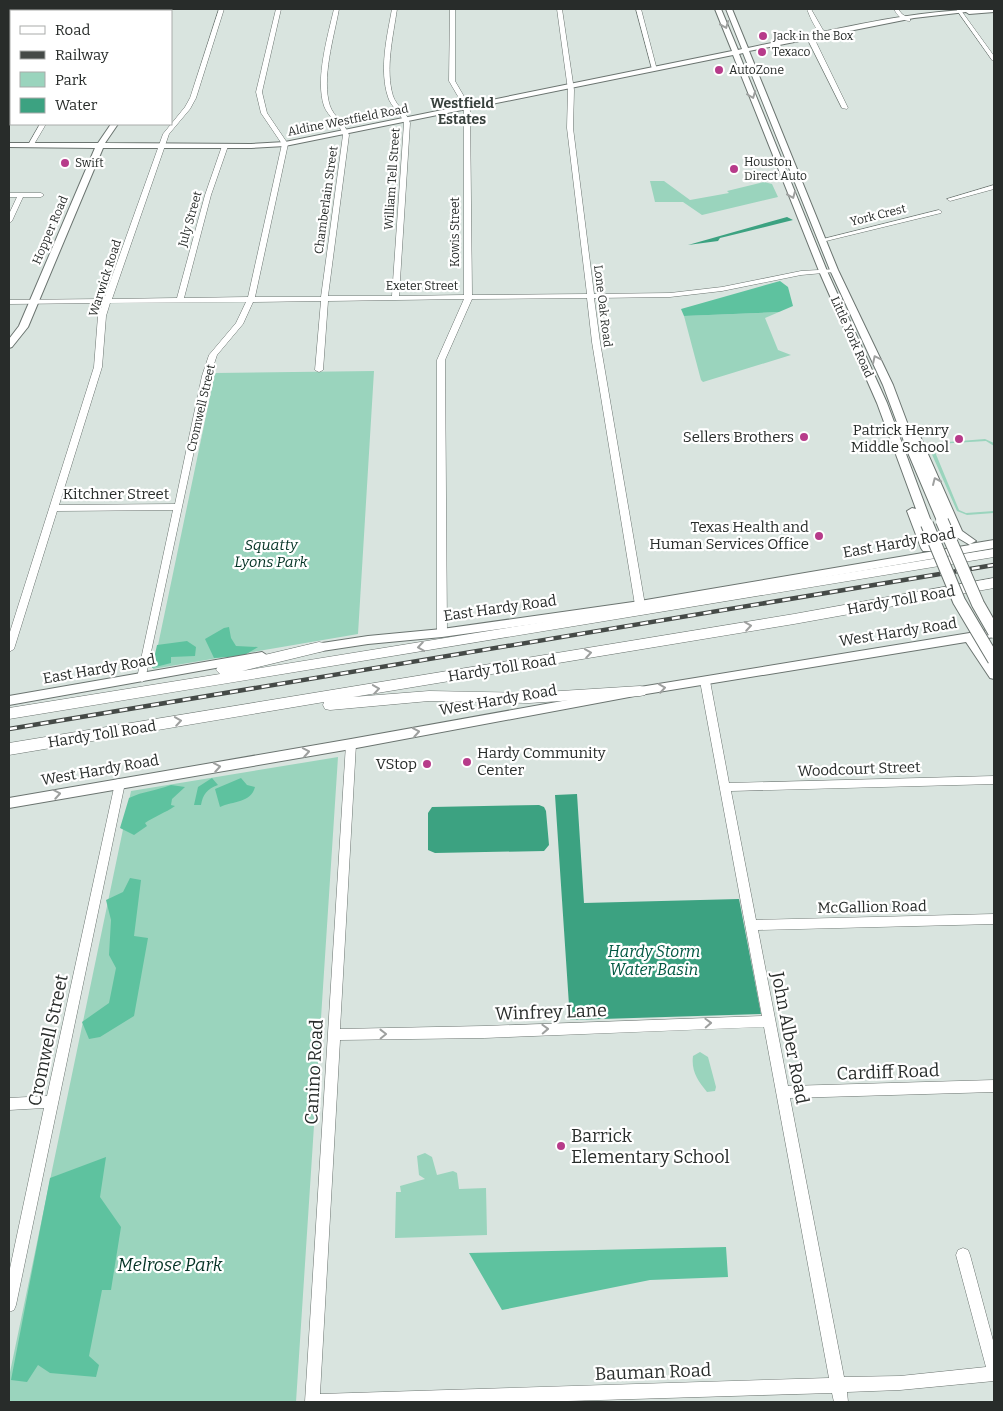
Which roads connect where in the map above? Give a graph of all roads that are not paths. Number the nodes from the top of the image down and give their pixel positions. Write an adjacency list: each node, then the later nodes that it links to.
1 (221, 9): 37 (street, Warwick Road)
2 (278, 9): 33 (street)
3 (336, 9): 32 (street, Chamberlain Street)
4 (394, 9): 29 (street, William Tell Street)
5 (452, 9): 27 (street, Kowis Street)
6 (559, 9): 26 (street, Lone Oak Road)
7 (638, 9): 25 (street)
8 (718, 9): 21 (main road, Little York Road, one-way to 21)
9 (729, 9): 18 (main road, Little York Road)
10 (809, 9): 16 (street)
11 (896, 9): 15 (street)
12 (977, 10): 13 (main road, Aldine Westfield Road); 14 (main road, Aldine Westfield Road)
13 (992, 10)
14 (959, 12): 15 (main road, Aldine Westfield Road); 23 (street)
15 (906, 19): 16 (main road, Aldine Westfield Road)
16 (826, 35): 17 (main road, Aldine Westfield Road)
17 (810, 38): 19 (main road, Aldine Westfield Road); 20 (main road, Aldine Westfield Road); 28 (street)
18 (742, 42): 19 (main road); 20 (main road, Little York Road)
19 (764, 46): 20 (main road, Aldine Westfield Road)
20 (745, 51): 21 (main road, Aldine Westfield Road); 39 (main road, Little York Road)
21 (736, 53): 22 (main road, Aldine Westfield Road); 24 (main road, Little York Road)
22 (712, 58): 24 (main road); 25 (main road, Aldine Westfield Road)
23 (994, 59)
24 (740, 65): 40 (main road, Little York Road, one-way to 40)
25 (655, 69): 26 (main road, Aldine Westfield Road)
26 (571, 86): 27 (main road, Aldine Westfield Road); 51 (street, Lone Oak Road)
27 (467, 107): 29 (main road, Aldine Westfield Road); 52 (street, Kowis Street)
28 (845, 108)
29 (407, 120): 32 (main road, Aldine Westfield Road); 53 (street, William Tell Street)
30 (42, 125): 35 (street)
31 (113, 125): 36 (main road, Hopper Road)
32 (345, 132): 33 (main road, Aldine Westfield Road); 54 (street, Chamberlain Street)
33 (285, 144): 38 (main road, Aldine Westfield Road); 56 (street, Cromwell Street)
34 (9, 145): 35 (main road, Aldine Westfield Road)
35 (32, 145): 36 (main road, Aldine Westfield Road)
36 (100, 145): 37 (main road, Aldine Westfield Road); 59 (main road, Hopper Road)
37 (162, 145): 38 (main road, Aldine Westfield Road); 57 (street, Warwick Road)
38 (224, 146): 55 (street, July Street)
39 (785, 149): 40 (main road); 48 (main road, Little York Road)
40 (773, 150): 50 (main road, Little York Road, one-way to 50)
41 (994, 187): 45 (street)
42 (9, 195): 43 (street)
43 (21, 195): 44 (street); 47 (street)
44 (41, 195)
45 (950, 199)
46 (939, 212): 48 (street, York Crest)
47 (9, 221)
48 (822, 240): 49 (main road, Little York Road)
49 (834, 270): 50 (street, Exeter Street); 60 (main road, Little York Road)
50 (823, 271): 51 (street, Exeter Street); 61 (main road, Little York Road)
51 (591, 296): 52 (street, Exeter Street); 77 (street, Lone Oak Road)
52 (468, 297): 53 (street, Exeter Street); 79 (street, Kowis Street)
53 (395, 298): 54 (street, Exeter Street)
54 (324, 299): 56 (street, Exeter Street); 63 (street, Chamberlain Street)
55 (180, 300): 56 (street, Exeter Street); 57 (street, Exeter Street)
56 (251, 300): 66 (street, Cromwell Street)
57 (107, 301): 59 (street, Exeter Street); 67 (street, Warwick Road)
58 (9, 302): 59 (street, Exeter Street)
59 (32, 302): 62 (main road, Hopper Road)
60 (854, 312): 61 (main road); 65 (main road, Little York Road, one-way to 60)
61 (840, 313): 64 (main road, Little York Road)
62 (9, 344)
63 (319, 370)
64 (879, 398): 65 (main road); 69 (main road, Little York Road)
65 (893, 398): 68 (main road, one-way to 65); 74 (main road, Little York Road, bridge)
66 (179, 507): 67 (street, Kitchner Street); 88 (street, Cromwell Street)
67 (53, 508): 84 (street, Warwick Road)
68 (954, 526): 69 (main road); 71 (main road)
69 (923, 527): 73 (main road, Little York Road, bridge)
70 (994, 537): 71 (main road)
71 (970, 541): 73 (main road)
72 (994, 544): 74 (main road, East Hardy Road)
73 (932, 550): 74 (main road, East Hardy Road, bridge); 77 (main road, East Hardy Road); 77 (main road); 80 (main road, Little York Road, bridge)
74 (955, 550): 78 (main road, Little York Road, bridge)
75 (994, 553): 94 (highway, Hardy Toll Road, one-way to 94)
76 (994, 584): 92 (highway, Hardy Toll Road, one-way to 76)
77 (640, 605): 79 (main road, East Hardy Road)
78 (994, 632): 80 (main road, West Hardy Road, bridge)
79 (442, 633): 82 (main road, East Hardy Road)
80 (975, 639): 81 (main road); 85 (main road, Little York Road); 86 (main road, West Hardy Road); 86 (main road)
81 (994, 639)
82 (319, 647): 88 (main road, East Hardy Road); 93 (highway)
83 (994, 648): 85 (main road)
84 (9, 649)
85 (990, 661): 87 (main road, Little York Road)
86 (791, 666): 89 (main road, West Hardy Road)
87 (994, 675)
88 (142, 678): 91 (main road, East Hardy Road)
89 (705, 681): 90 (main road, West Hardy Road, one-way to 89); 99 (street, John Alber Road)
90 (640, 691): 92 (highway); 95 (main road, West Hardy Road, one-way to 90)
91 (9, 701)
92 (259, 708): 96 (highway, Hardy Toll Road, one-way to 92)
93 (9, 710)
94 (9, 714)
95 (351, 744): 98 (main road, West Hardy Road, one-way to 95); 104 (street, Canino Road)
96 (9, 749)
97 (994, 780): 99 (street, Woodcourt Street)
98 (120, 783): 100 (main road, West Hardy Road, one-way to 98); 107 (street, Cromwell Street)
99 (725, 787): 102 (street, John Alber Road)
100 (9, 803)
101 (994, 919): 102 (street, McGallion Road)
102 (750, 925): 103 (street, John Alber Road)
103 (768, 1021): 104 (street, Winfrey Lane, one-way to 103); 106 (street, John Alber Road)
104 (334, 1035): 114 (street, Canino Road)
105 (994, 1086): 106 (street, Cardiff Road)
106 (782, 1092): 113 (street, John Alber Road)
107 (52, 1102): 108 (street); 110 (street, Cromwell Street)
108 (9, 1104)
109 (963, 1255): 111 (street)
110 (9, 1305)
111 (994, 1370)
112 (994, 1374): 113 (street, Bauman Road)
113 (838, 1385): 114 (street, Bauman Road); 115 (street, John Alber Road)
114 (312, 1402)
115 (841, 1402)

